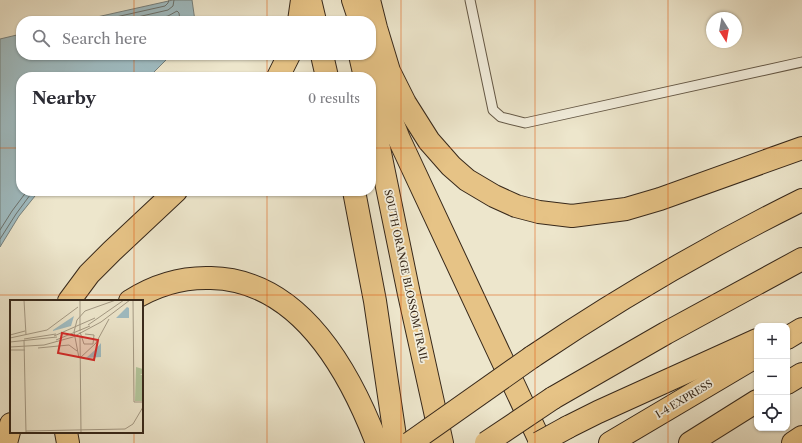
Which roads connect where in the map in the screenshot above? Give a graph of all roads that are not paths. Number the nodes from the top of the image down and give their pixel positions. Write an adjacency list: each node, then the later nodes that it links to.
1 (302, 0): 7 (main road)
2 (310, 0): 8 (main road)
3 (349, 0): 9 (main road)
4 (353, 0): 10 (main road)
5 (369, 0): 11 (main road)
6 (470, 0): 17 (lane)
7 (300, 16)
8 (314, 16)
9 (352, 16)
10 (358, 16)
11 (373, 16)
12 (376, 28): 24 (main road)
13 (286, 60): 18 (main road)
14 (323, 60): 19 (main road)
15 (361, 60): 20 (main road)
16 (372, 60): 21 (main road)
17 (802, 62)
18 (280, 72)
19 (327, 72)
20 (363, 72)
21 (376, 72)
22 (376, 73): 50 (main road)
23 (376, 133): 48 (main road, SOUTH ORANGE BLOSSOM TRAIL)
24 (802, 148)
25 (171, 196): 29 (main road)
26 (355, 196): 46 (main road)
27 (802, 200): 47 (main road, bridge)
28 (802, 259): 49 (main road, bridge)
29 (70, 300)
30 (132, 300): 45 (main road)
31 (802, 320): 32 (main road)
32 (790, 326)
33 (802, 329): 34 (main road)
34 (790, 336)
35 (754, 341): 50 (main road, bridge)
36 (754, 358): 51 (main road, I-4 EXPRESS)
37 (802, 374): 38 (main road)
38 (790, 381)
39 (754, 403): 52 (main road)
40 (10, 428): 43 (main road)
41 (66, 433): 44 (main road)
42 (802, 437): 53 (main road)
43 (6, 443)
44 (68, 443)
45 (377, 443)
46 (396, 443)
47 (410, 443)
48 (442, 443)
49 (486, 443)
50 (540, 443)
51 (610, 443)
52 (690, 443)
53 (792, 443)

